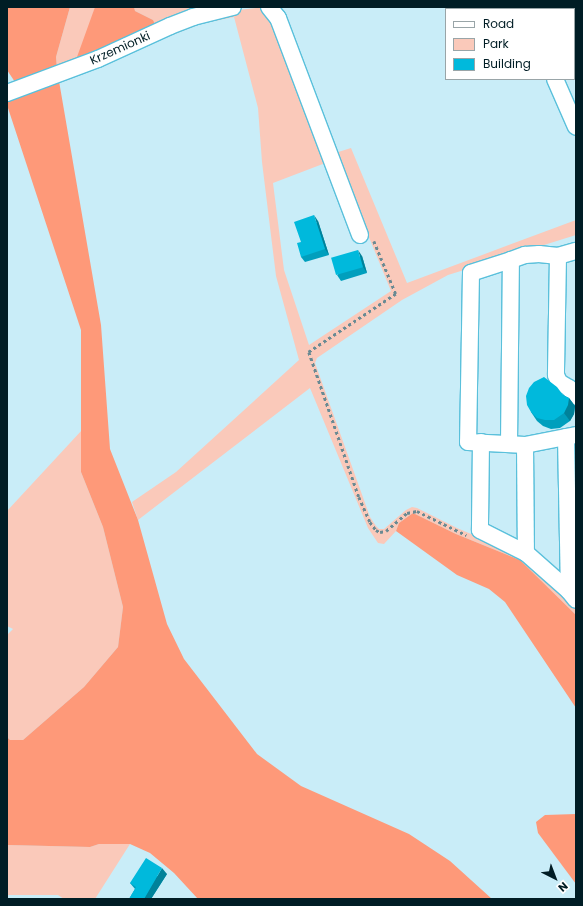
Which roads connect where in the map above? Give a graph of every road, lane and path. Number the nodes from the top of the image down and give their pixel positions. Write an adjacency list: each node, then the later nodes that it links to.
1 (233, 7): 4 (street, Krzemionki)
2 (269, 7): 6 (street)
3 (555, 80): 5 (street)
4 (7, 93)
5 (576, 127)
6 (366, 236): 15 (path)
7 (576, 251): 8 (street)
8 (558, 256): 9 (street); 10 (street)
9 (511, 260): 12 (street); 13 (street)
10 (576, 398)
11 (571, 436): 14 (street); 17 (street)
12 (481, 442): 13 (street); 16 (street)
13 (509, 444): 14 (street)
14 (525, 445): 16 (street)
15 (471, 537)
16 (526, 553): 17 (street)
17 (572, 595)

